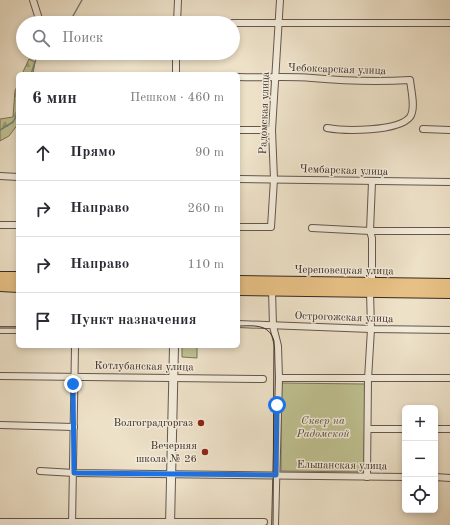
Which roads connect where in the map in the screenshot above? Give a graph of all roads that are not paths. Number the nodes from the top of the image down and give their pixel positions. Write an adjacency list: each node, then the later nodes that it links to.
1 (33, 0): 4 (street)
2 (178, 0): 5 (street)
3 (280, 0): 8 (street, Радомская улица)
4 (38, 16)
5 (177, 16)
6 (240, 23): 8 (street)
7 (450, 23): 8 (street)
8 (279, 24): 12 (street, Радомская улица)
9 (176, 60): 10 (street)
10 (176, 72)
11 (240, 78): 12 (street, Чебоксарская улица)
12 (277, 78): 13 (street, Чебоксарская улица); 16 (street, Радомская улица)
13 (327, 128)
14 (423, 129): 17 (street)
15 (240, 130): 16 (street)
16 (272, 130): 20 (street, Радомская улица)
17 (450, 130)
18 (0, 176): 19 (street)
19 (16, 177)
20 (274, 178): 21 (street, Чембарская улица); 22 (street, Чембарская улица); 26 (street, Радомская улица)
21 (240, 179)
22 (372, 182): 23 (street, Чембарская улица); 28 (street)
23 (450, 182)
24 (0, 225): 25 (street)
25 (16, 225)
26 (240, 227)
27 (312, 228): 28 (street)
28 (370, 231): 29 (street); 36 (street)
29 (450, 231)
30 (0, 277): 31 (highway)
31 (16, 277)
32 (240, 281): 36 (highway, Череповецкая улица)
33 (450, 284): 36 (highway, Череповецкая улица)
34 (0, 286): 35 (highway)
35 (16, 287)
36 (371, 287): 38 (highway, Череповецкая улица); 39 (highway, Череповецкая улица); 42 (street)
37 (240, 290): 38 (highway, Череповецкая улица)
38 (272, 290): 41 (street)
39 (450, 292)
40 (240, 324): 41 (street, Острогожская улица)
41 (273, 326): 42 (street, Острогожская улица); 51 (street)
42 (371, 329): 45 (street, Острогожская улица); 54 (street)
43 (0, 330): 44 (street)
44 (16, 330)
45 (450, 330)
46 (75, 348): 49 (street)
47 (174, 348): 50 (street)
48 (0, 376): 49 (street, Котлубанская улица)
49 (74, 376): 50 (street, Котлубанская улица); 56 (street)
50 (174, 377): 53 (street, Котлубанская улица); 63 (street)
51 (278, 378): 54 (street); 64 (street)
52 (450, 378): 54 (street)
53 (263, 379)
54 (368, 379): 57 (street)
55 (0, 425): 56 (street)
56 (74, 427): 62 (street)
57 (368, 429): 58 (street); 65 (street)
58 (402, 429)
59 (438, 429): 60 (street)
60 (450, 429)
61 (40, 471): 62 (street, Ельшанская улица)
62 (74, 473): 63 (street, Ельшанская улица); 71 (street)
63 (171, 473): 64 (street, Ельшанская улица); 72 (street)
64 (276, 475): 65 (street, Ельшанская улица); 73 (street)
65 (367, 477): 66 (street, Ельшанская улица)
66 (402, 477)
67 (438, 477): 68 (street)
68 (450, 478)
69 (0, 522): 71 (street)
70 (264, 522): 72 (street)
71 (72, 524): 72 (street)
72 (170, 524)
73 (275, 525): 74 (street)
74 (280, 525)

